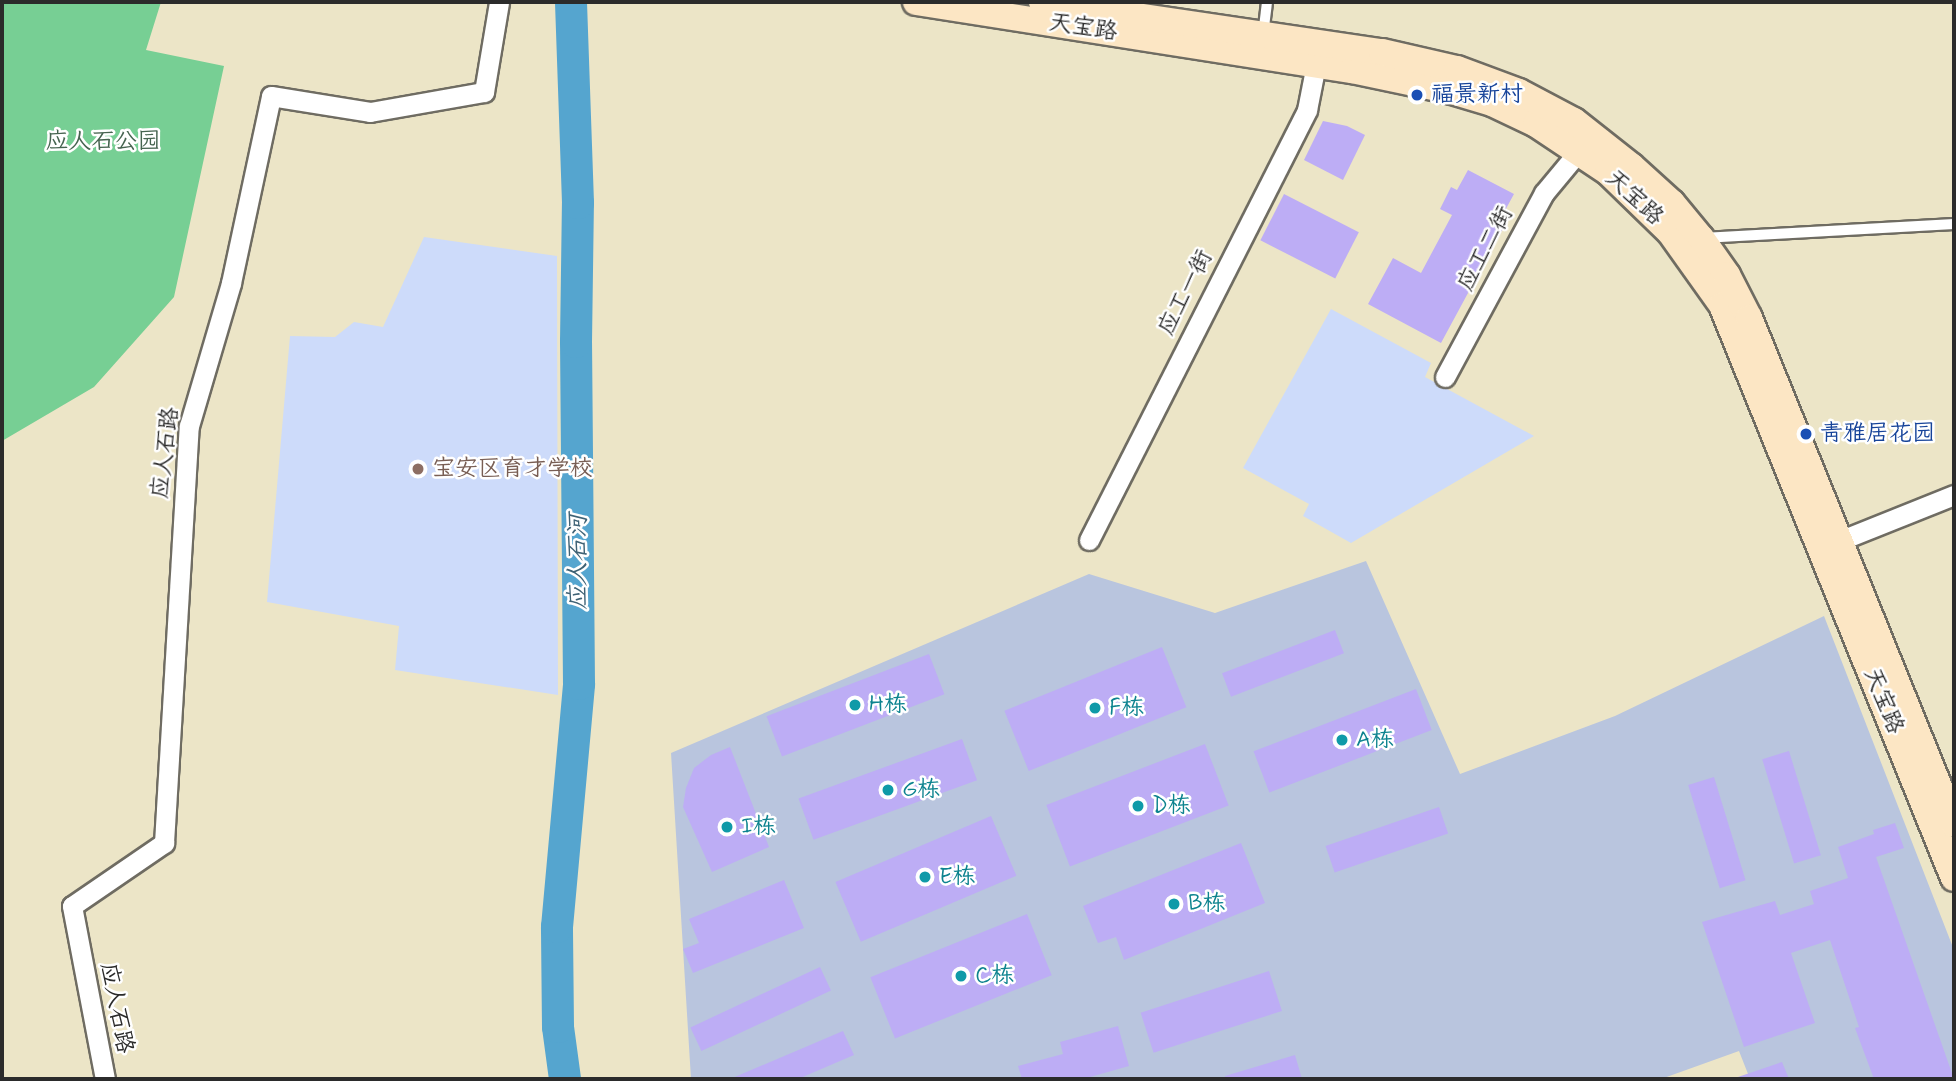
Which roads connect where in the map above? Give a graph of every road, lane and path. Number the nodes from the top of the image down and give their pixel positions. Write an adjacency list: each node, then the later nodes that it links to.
1 (499, 2): 16 (street, 应人石路)
2 (916, 2): 6 (street, 天宝路)
3 (1042, 2): 5 (street, 天宝路)
4 (1267, 2): 5 (lane)
5 (1263, 35): 9 (street, 天宝路)
6 (1316, 64): 7 (street, 天宝路); 12 (street, 应工一街)
7 (1579, 151): 10 (street, 应工二街); 15 (street, 天宝路)
8 (1954, 224): 9 (lane)
9 (1701, 238): 13 (street, 天宝路)
10 (1445, 377)
11 (1954, 495): 13 (street)
12 (1089, 540)
13 (1839, 541): 14 (street, 天宝路)
14 (1954, 824)
15 (1954, 878)
16 (105, 1079)

